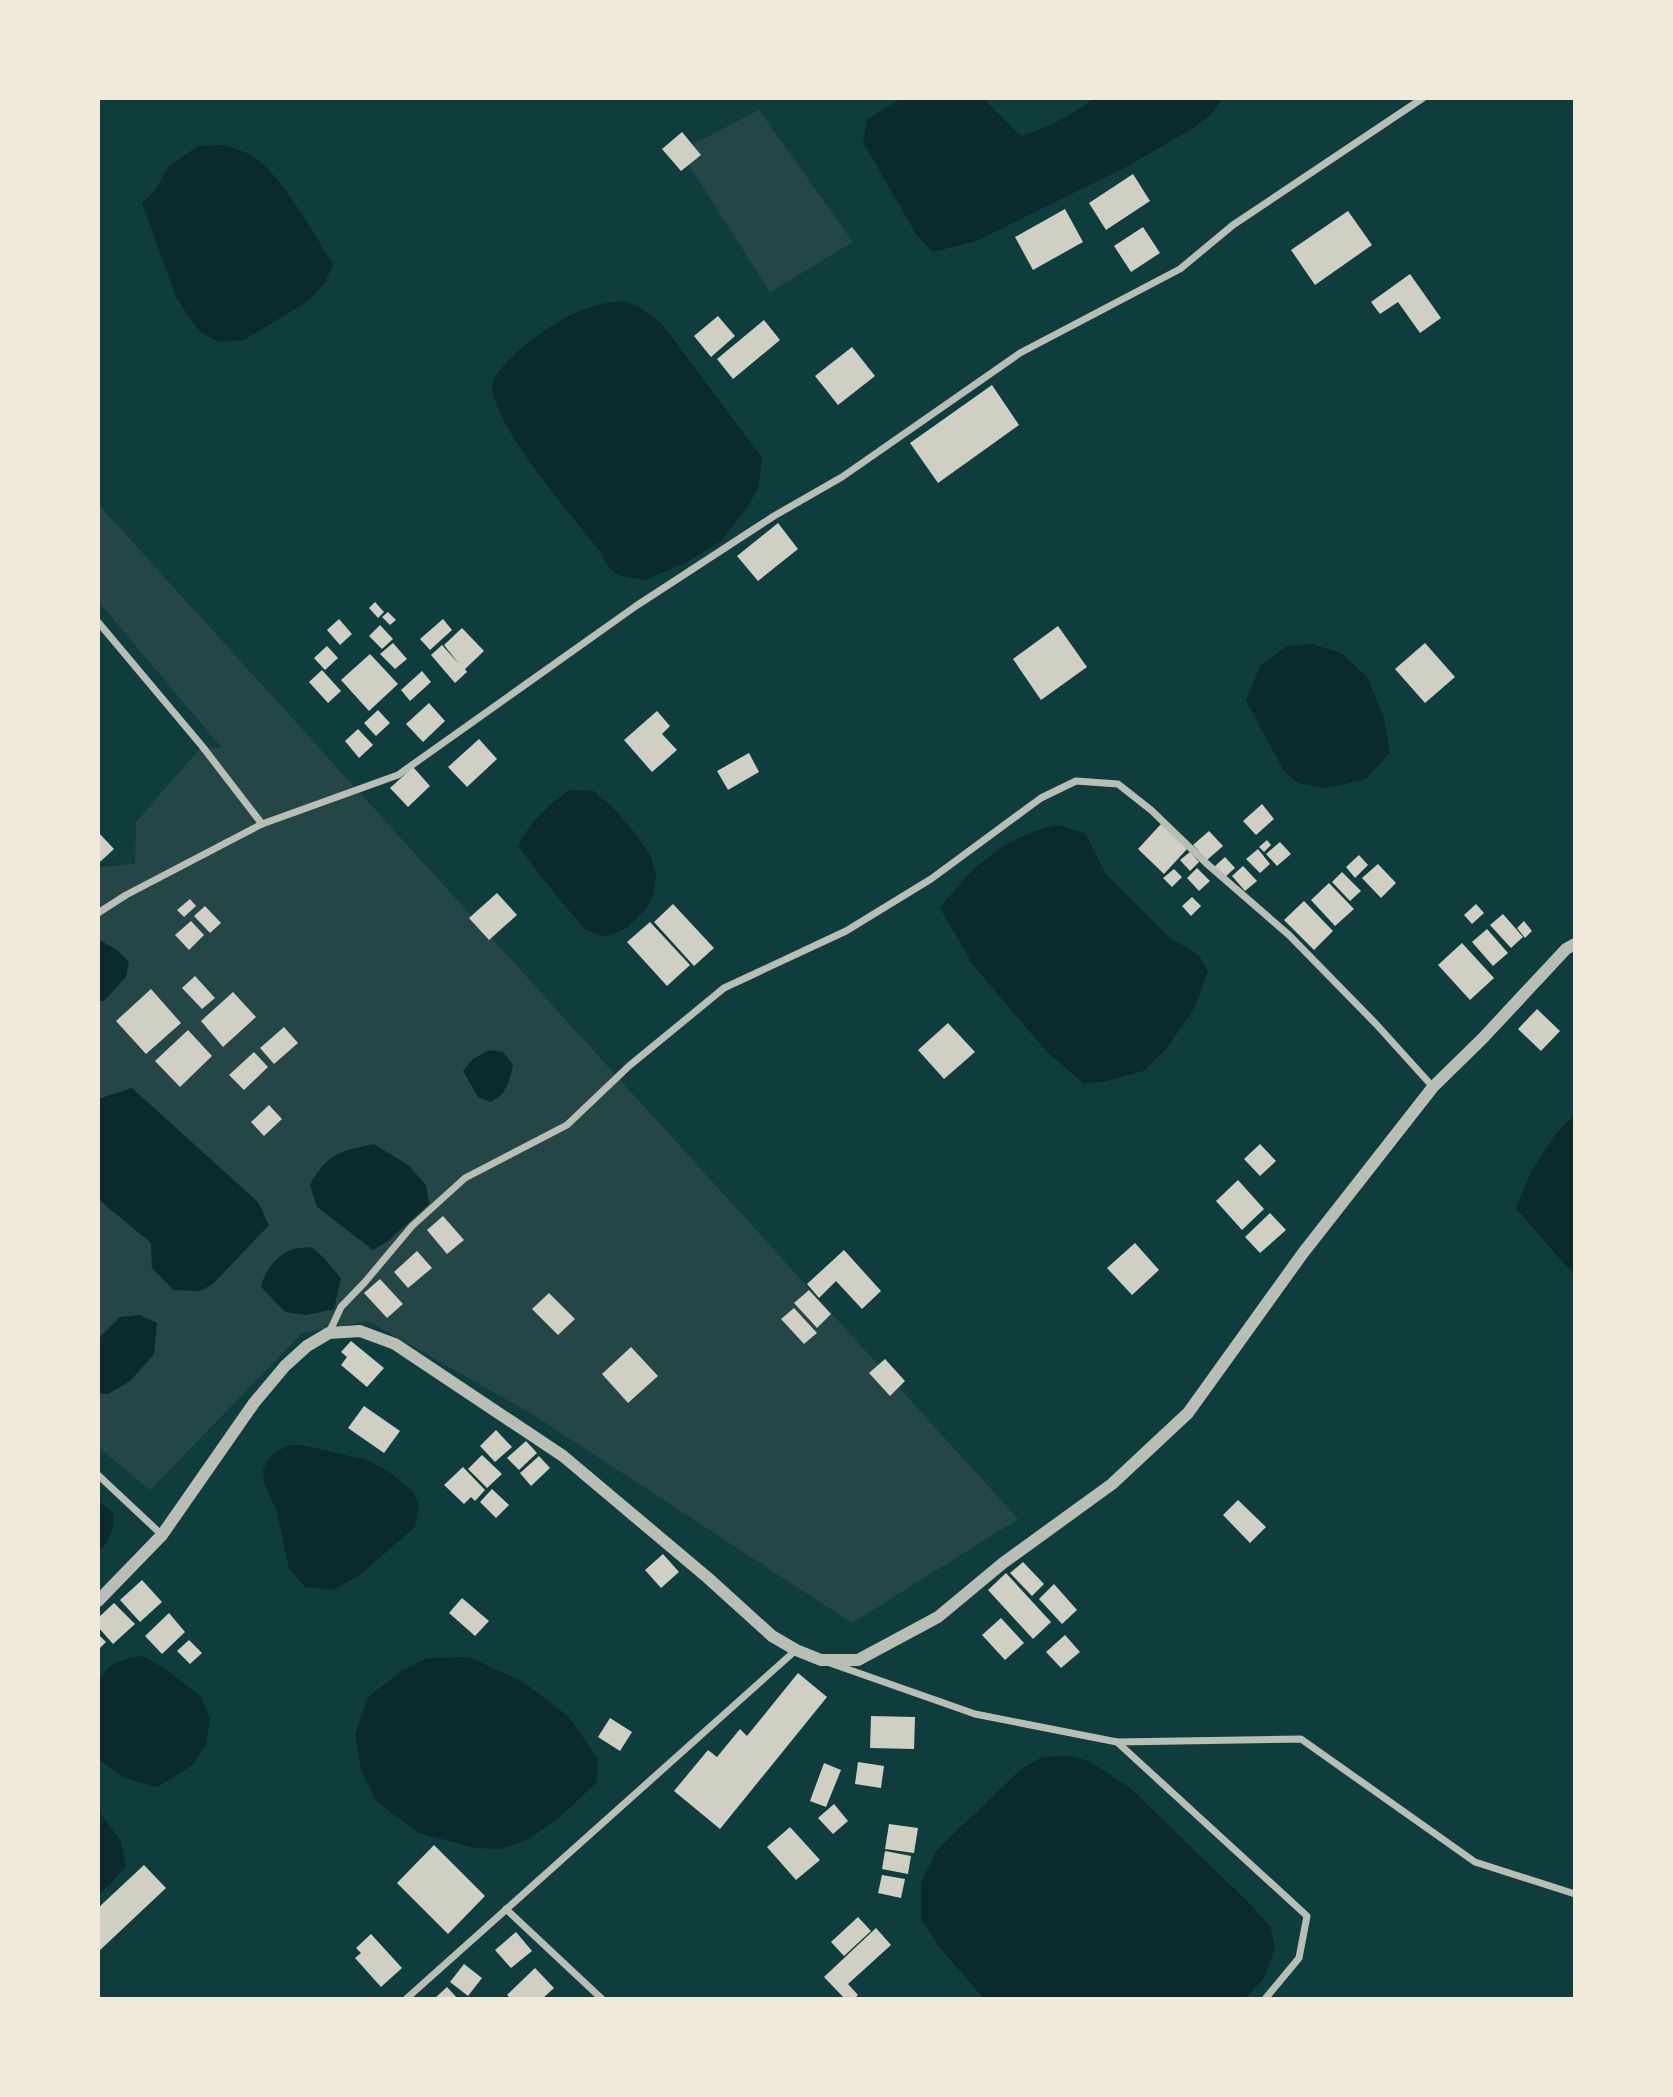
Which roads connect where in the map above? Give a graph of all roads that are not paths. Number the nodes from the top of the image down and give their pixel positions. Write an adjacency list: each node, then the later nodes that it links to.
1 (1423, 98): 3 (street)
2 (98, 622): 3 (street)
3 (262, 824): 4 (street)
4 (98, 913)
5 (1575, 944): 6 (street)
6 (1433, 1087): 7 (street); 12 (street)
7 (329, 1333): 9 (street); 11 (street)
8 (98, 1475): 9 (street)
9 (162, 1535): 10 (street)
10 (98, 1601)
11 (796, 1650): 12 (street); 15 (street)
12 (821, 1660): 13 (street)
13 (1117, 1742): 14 (street); 18 (street)
14 (1575, 1894)
15 (506, 1909): 16 (street); 17 (street)
16 (406, 1999)
17 (602, 1999)
18 (1265, 1999)

